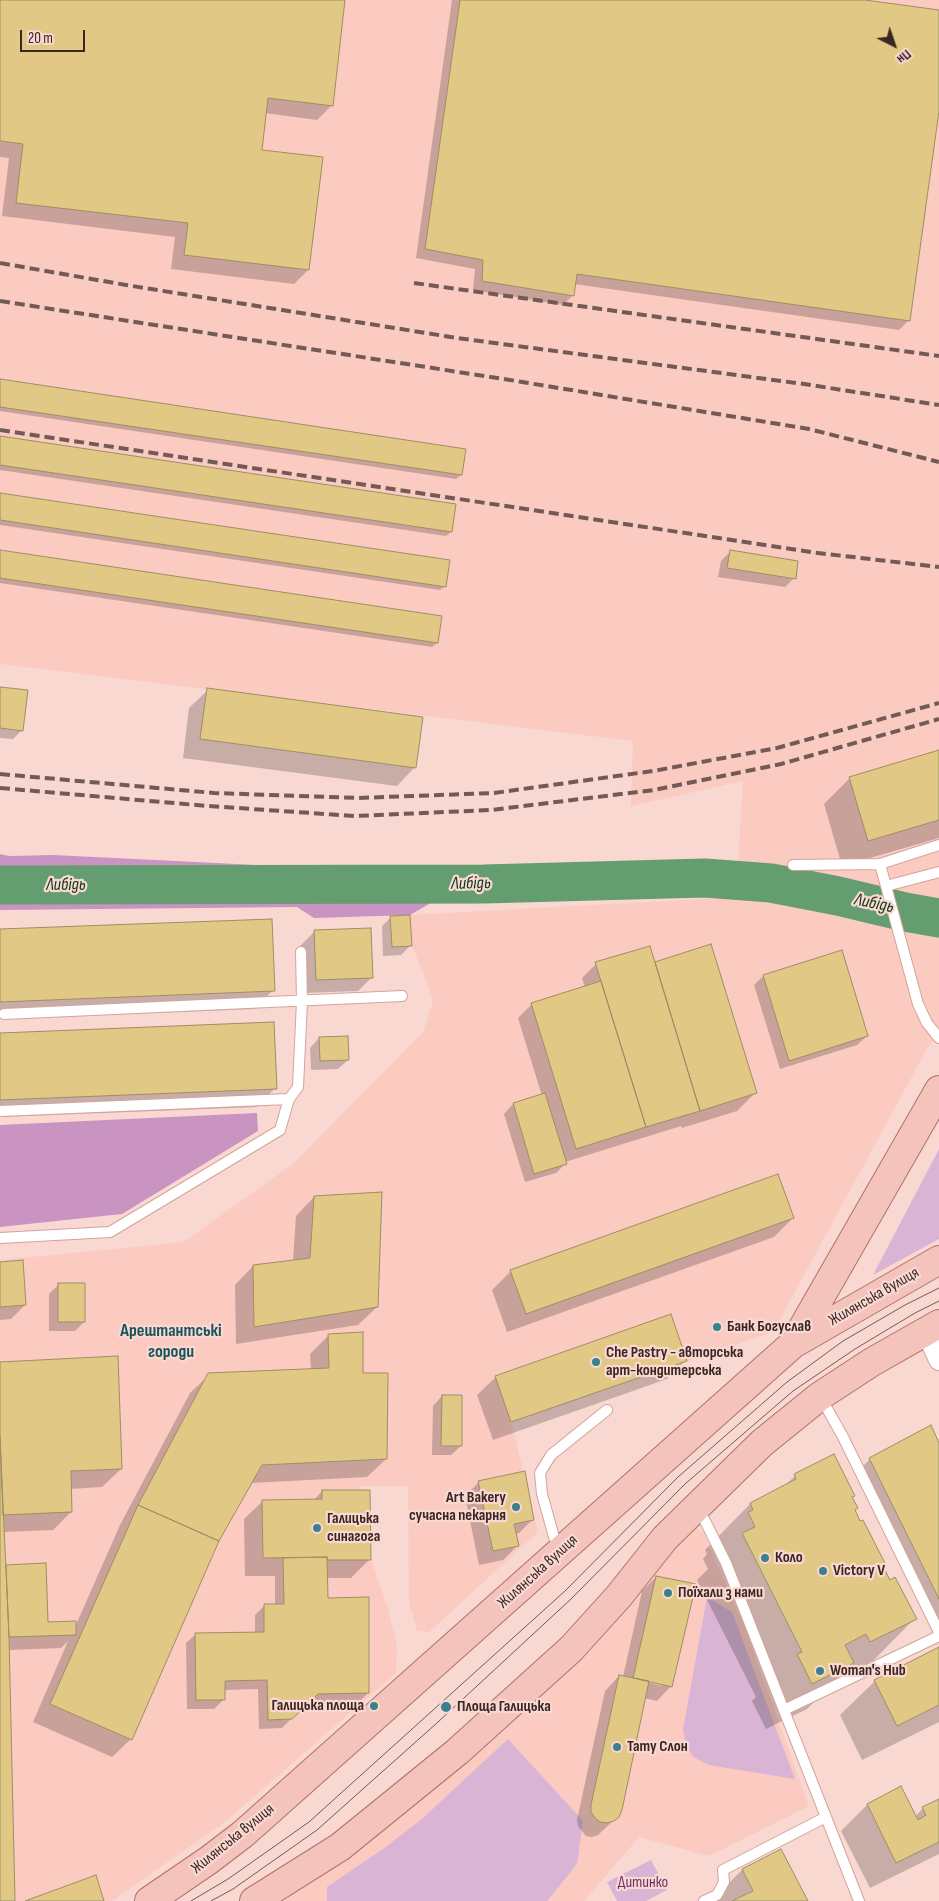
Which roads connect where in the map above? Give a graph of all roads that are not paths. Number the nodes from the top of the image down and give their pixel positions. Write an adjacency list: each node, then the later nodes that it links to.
1 (939, 845): 2 (lane)
2 (880, 864): 3 (lane); 5 (lane)
3 (793, 865)
4 (939, 872): 5 (lane)
5 (886, 886): 10 (lane)
6 (301, 952): 8 (lane)
7 (402, 996): 8 (lane)
8 (302, 1000): 9 (lane); 12 (lane)
9 (4, 1014)
10 (939, 1038)
11 (939, 1090): 17 (main road)
12 (288, 1099): 13 (lane); 14 (lane)
13 (0, 1111)
14 (0, 1238)
15 (939, 1260): 17 (main road, Жилянська вулиця)
16 (932, 1327): 18 (street); 19 (main road)
17 (793, 1344): 22 (main road, Жилянська вулиця)
18 (939, 1360)
19 (820, 1396): 21 (main road); 23 (lane)
20 (607, 1410): 22 (lane)
21 (696, 1505): 25 (lane); 28 (main road)
22 (562, 1550): 27 (main road, Жилянська вулиця)
23 (939, 1632)
24 (939, 1636): 25 (lane)
25 (784, 1710): 26 (lane)
26 (826, 1817): 29 (lane); 30 (lane)
27 (149, 1901)
28 (254, 1901)
29 (704, 1901)
30 (859, 1901)

